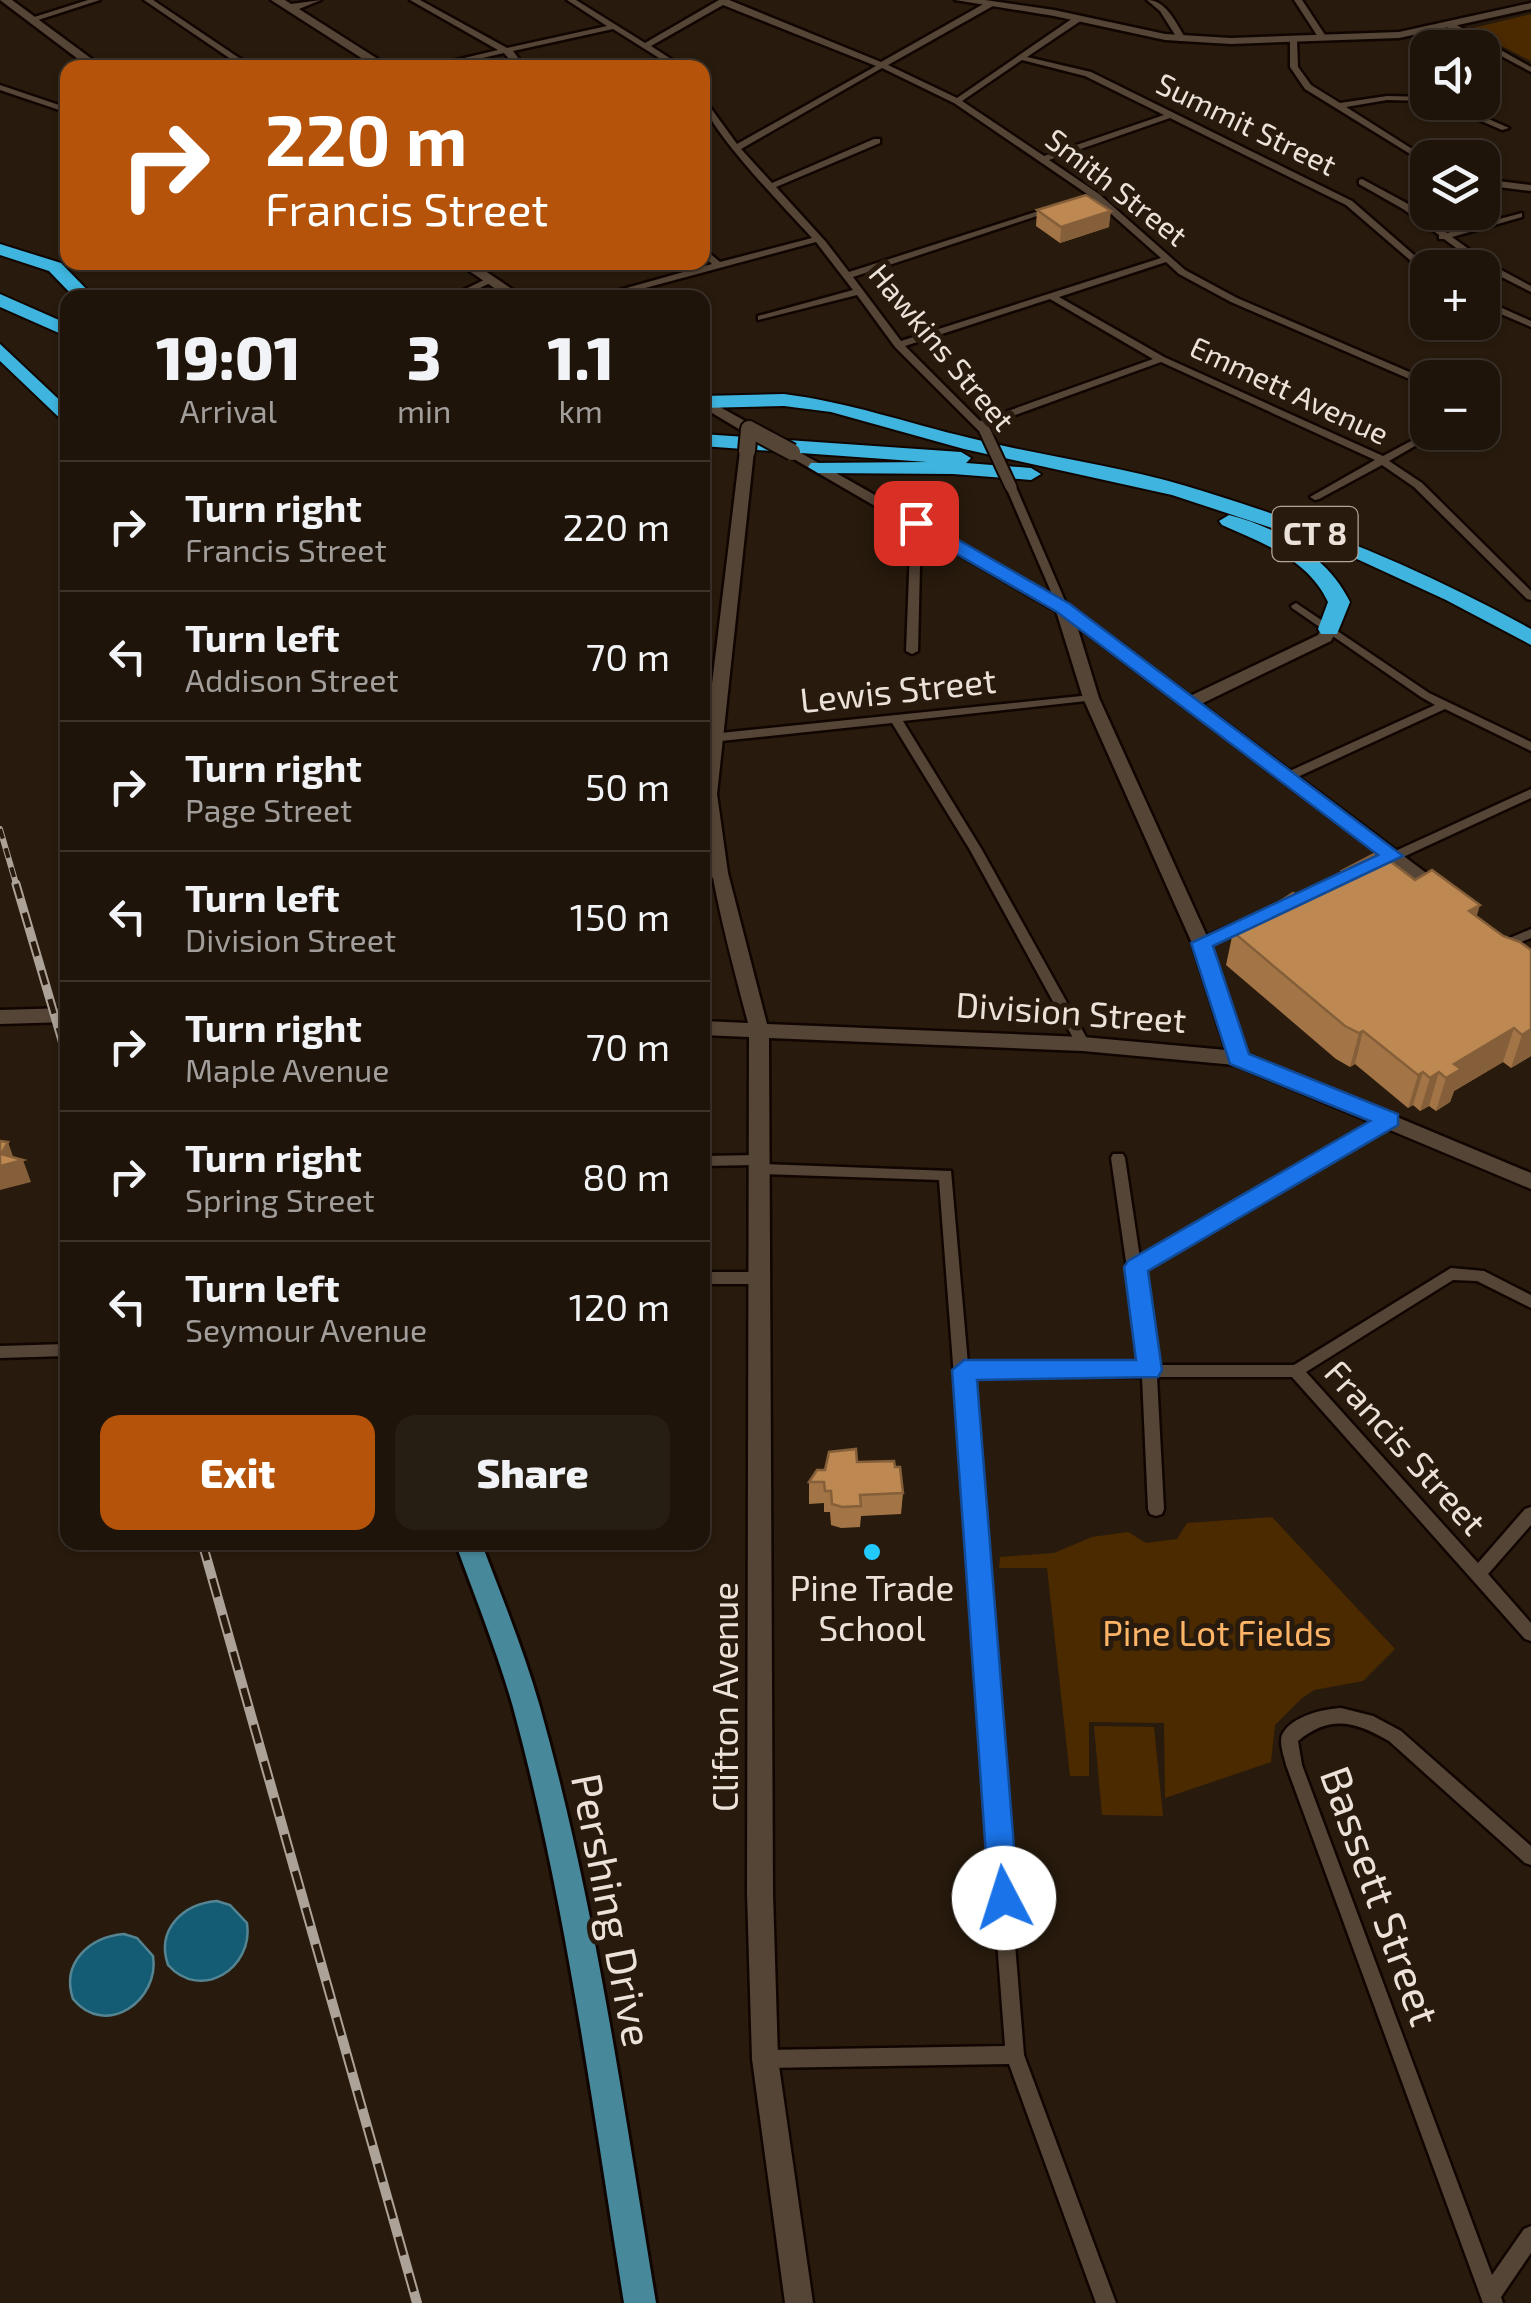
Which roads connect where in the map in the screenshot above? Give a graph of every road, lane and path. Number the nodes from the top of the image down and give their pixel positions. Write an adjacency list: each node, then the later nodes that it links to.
1 (5, 0): 16 (main road)
2 (96, 0): 16 (street)
3 (148, 0): 26 (street)
4 (277, 0): 14 (main road)
5 (315, 0): 14 (main road)
6 (414, 0): 23 (street)
7 (571, 0): 18 (street)
8 (961, 0): 12 (main road)
9 (1151, 0): 20 (street)
10 (1298, 0): 19 (street)
11 (724, 1): 22 (street); 31 (street, Smith Street)
12 (990, 4): 15 (main road); 31 (street)
13 (1531, 6): 17 (main road)
14 (290, 8): 27 (main road)
15 (1078, 18): 20 (main road); 24 (street)
16 (32, 20): 25 (main road)
17 (1450, 25): 19 (main road); 32 (street)
18 (612, 27): 22 (street); 23 (street)
19 (1323, 38): 21 (main road)
20 (1182, 39): 21 (main road)
21 (1293, 40): 36 (street)
22 (646, 46): 30 (street)
23 (504, 51): 28 (street); 29 (street)
24 (1023, 58): 35 (street); 39 (street, Summit Street)
25 (87, 60)
26 (238, 60)
27 (373, 60)
28 (463, 60)
29 (514, 60)
30 (669, 60)
31 (882, 66): 35 (street, Smith Street); 43 (street)
32 (1531, 70)
33 (0, 87): 37 (street)
34 (1410, 99): 36 (street)
35 (957, 101): 45 (street, Smith Street)
36 (1339, 106): 44 (street)
37 (60, 108)
38 (710, 110): 43 (street, Hawkins Street)
39 (1171, 115): 45 (street); 55 (street, Summit Street)
40 (1486, 120): 41 (street)
41 (1505, 128)
42 (877, 141): 48 (street)
43 (736, 148): 48 (street, Hawkins Street)
44 (1410, 151)
45 (1042, 160): 57 (street, Smith Street)
46 (1362, 182): 52 (street)
47 (1500, 184): 49 (street)
48 (769, 187): 53 (street, Hawkins Street)
49 (1531, 188)
50 (1068, 205): 62 (street)
51 (1519, 215): 52 (street)
52 (1442, 237): 65 (street)
53 (818, 238): 58 (street); 62 (street, Hawkins Street)
54 (0, 249): 67 (highway)
55 (1410, 255)
56 (710, 258): 58 (street)
57 (1164, 260): 72 (street); 83 (street, Smith Street)
58 (718, 265): 59 (street)
59 (710, 267)
60 (474, 270): 64 (main road)
61 (699, 270): 70 (street)
62 (847, 276): 71 (street, Hawkins Street)
63 (1531, 277): 65 (street)
64 (490, 281): 68 (street); 69 (main road)
65 (1518, 284): 66 (street)
66 (1531, 289)
67 (78, 290)
68 (469, 290)
69 (505, 290)
70 (624, 290)
71 (858, 292): 76 (street); 80 (street, Hawkins Street)
72 (1051, 296): 80 (street); 82 (street, Emmett Avenue)
73 (0, 300): 78 (highway)
74 (1500, 310): 77 (street)
75 (0, 313): 79 (highway)
76 (761, 318)
77 (1531, 324)
78 (60, 327)
79 (60, 340)
80 (898, 345): 89 (street, Hawkins Street)
81 (0, 350): 87 (highway)
82 (1161, 359): 89 (street); 93 (street, Emmett Avenue)
83 (1410, 376)
84 (772, 400): 85 (highway); 88 (highway); 96 (highway)
85 (710, 401)
86 (710, 405): 88 (main road)
87 (60, 412)
88 (742, 425): 94 (main road, bridge); 113 (main road, Clifton Avenue, bridge)
89 (982, 427): 97 (street, Hawkins Street, bridge)
90 (710, 430): 96 (highway, CT 8)
91 (710, 440): 96 (highway, CT 8)
92 (1410, 444): 93 (street)
93 (1380, 458): 99 (street); 102 (street, Emmett Avenue)
94 (818, 467): 95 (highway); 98 (main road)
95 (887, 468): 96 (highway); 98 (highway)
96 (1092, 474): 100 (highway, CT 8); 106 (highway, CT 8)
97 (1011, 487): 104 (street, Hawkins Street)
98 (868, 495): 101 (main road)
99 (1315, 497)
100 (1201, 507): 105 (highway); 108 (highway, CT 8)
101 (916, 523): 104 (main road); 107 (street)
102 (1531, 597)
103 (1296, 606): 105 (street)
104 (1063, 608): 109 (main road); 110 (main road)
105 (1329, 629): 110 (main road); 111 (street)
106 (1531, 638)
107 (912, 652)
108 (1531, 652)
109 (1091, 698): 112 (street, Lewis Street); 124 (main road)
110 (1189, 703): 115 (main road)
111 (1444, 705): 114 (street); 115 (street)
112 (896, 720): 113 (street, Lewis Street); 130 (street)
113 (711, 738): 116 (main road, Clifton Avenue)
114 (1531, 747)
115 (1287, 777): 119 (main road)
116 (710, 778)
117 (1531, 793): 119 (street)
118 (710, 846): 120 (main road, Clifton Avenue)
119 (1393, 856): 121 (main road); 124 (street)
120 (711, 874): 129 (main road, Clifton Avenue)
121 (1461, 907)
122 (1531, 933): 123 (street)
123 (1501, 937): 125 (main road)
124 (1201, 943): 131 (main road)
125 (1531, 960)
126 (60, 1015): 127 (main road)
127 (0, 1017)
128 (710, 1028): 129 (main road, Division Street)
129 (759, 1030): 130 (main road, Division Street); 135 (main road, Clifton Avenue)
130 (1083, 1044): 131 (main road, Division Street)
131 (1238, 1058): 132 (main road, Division Street)
132 (1390, 1120): 136 (main road, Division Street); 137 (street)
133 (1118, 1158): 137 (street)
134 (710, 1161): 135 (street)
135 (759, 1164): 139 (main road, Clifton Avenue); 143 (street)
136 (1531, 1181)
137 (1136, 1267): 144 (street)
138 (710, 1278): 139 (street)
139 (762, 1278): 153 (main road, Clifton Avenue)
140 (1531, 1302): 145 (street)
141 (60, 1350): 142 (street)
142 (0, 1352)
143 (964, 1370): 144 (street, Francis Street); 152 (street)
144 (1150, 1370): 145 (street, Francis Street); 146 (street)
145 (1296, 1371): 149 (street, Francis Street)
146 (1156, 1509)
147 (1531, 1514): 149 (street)
148 (471, 1550): 156 (main road, Pershing Drive)
149 (1478, 1574): 150 (street, Francis Street)
150 (1531, 1634)
151 (1531, 1857): 155 (street, Bassett Street)
152 (1015, 2056): 153 (street); 158 (street)
153 (766, 2059): 157 (main road, Clifton Avenue)
154 (1531, 2236): 155 (street)
155 (1492, 2299)
156 (640, 2303)
157 (799, 2303)
158 (1106, 2303)

